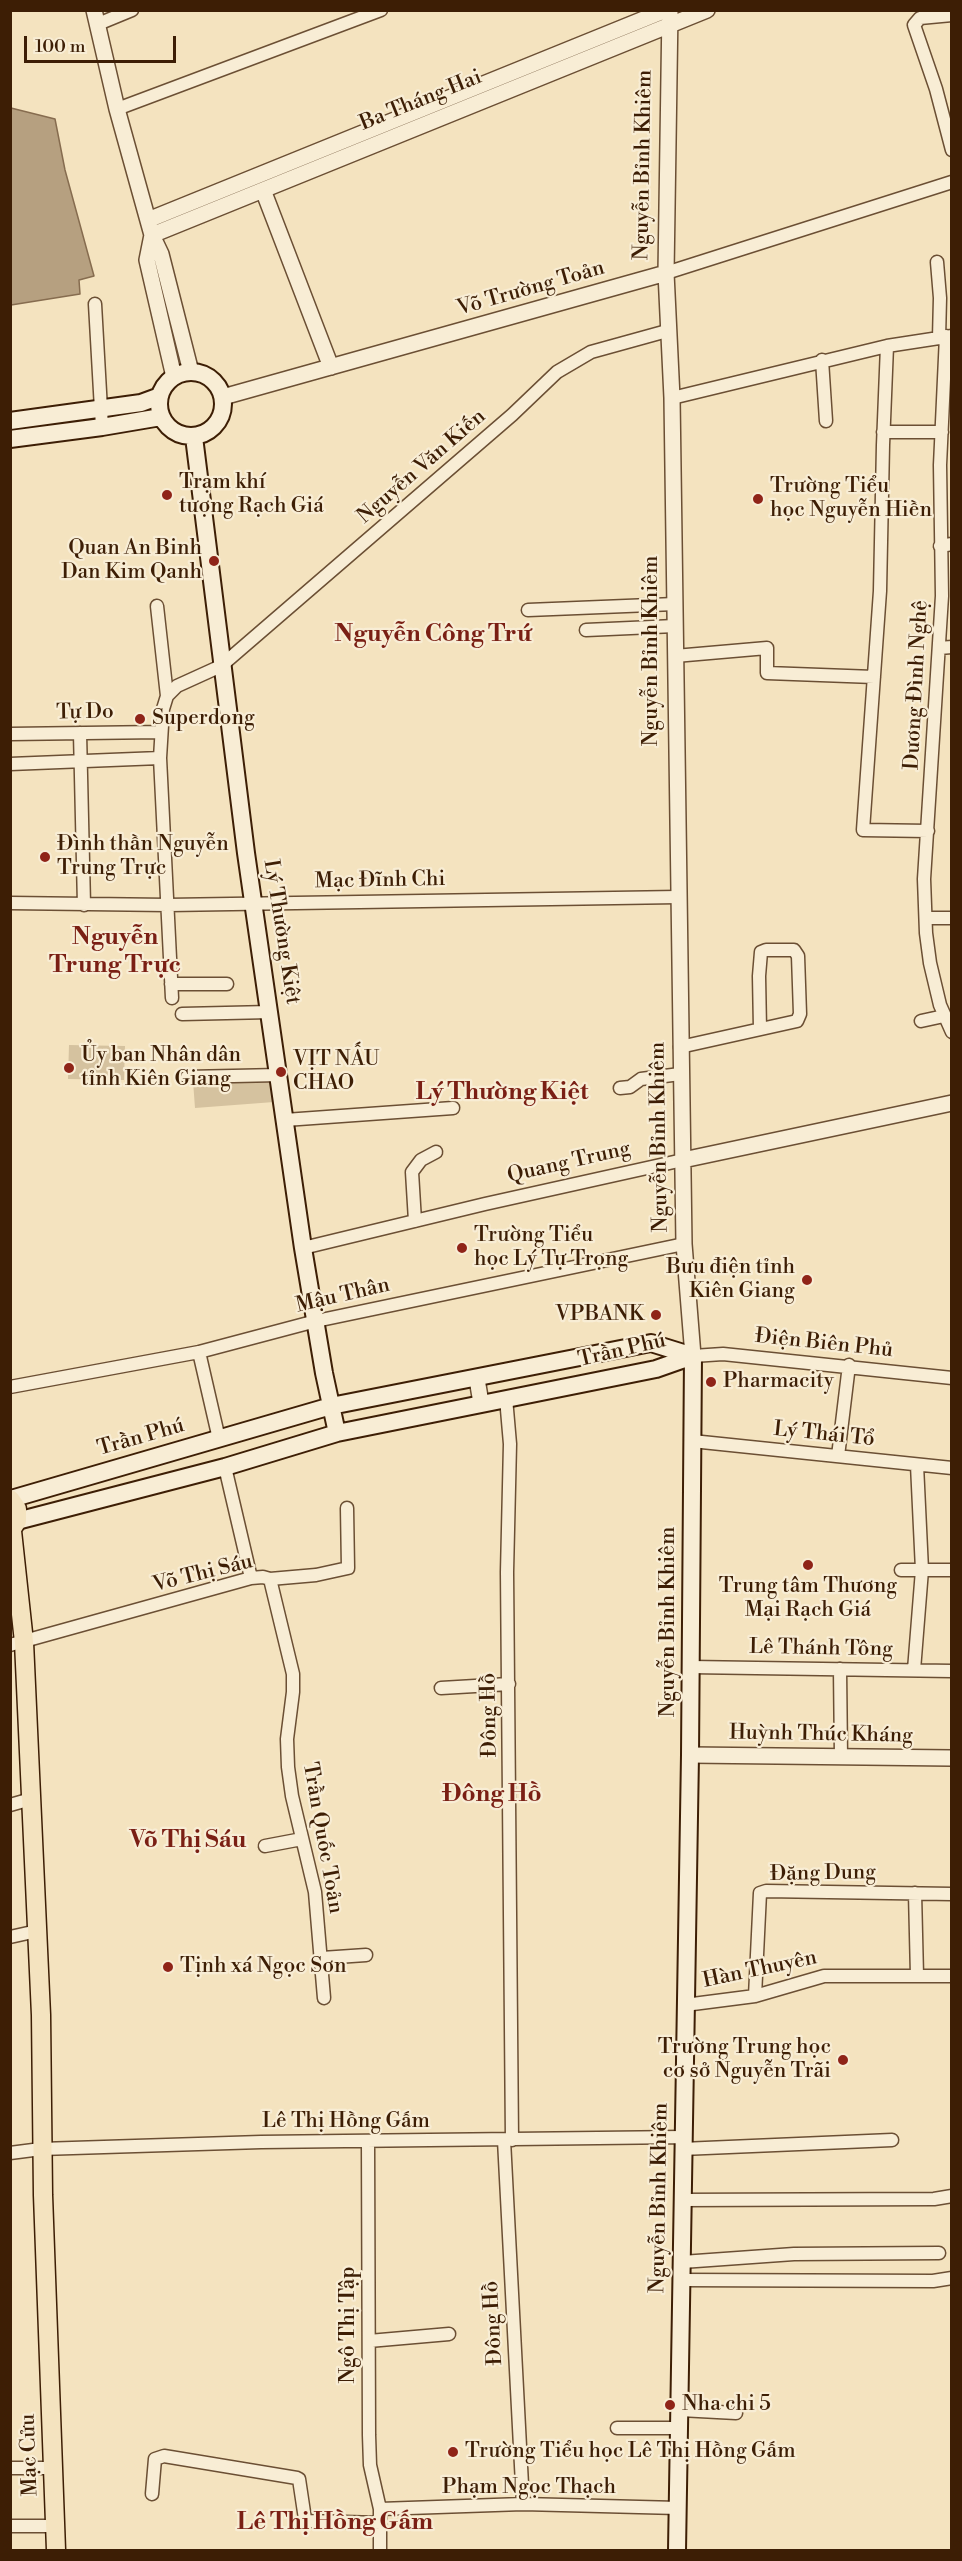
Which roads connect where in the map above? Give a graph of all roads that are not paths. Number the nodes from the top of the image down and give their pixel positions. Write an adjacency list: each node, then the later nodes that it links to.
1 (132, 10): 6 (street)
2 (381, 10): 7 (street)
3 (707, 10): 4 (street, Ba Tháng Hai)
4 (668, 15): 8 (street, Ba Tháng Hai); 14 (street, Nguyễn Bỉnh Khiêm)
5 (951, 15): 9 (street)
6 (96, 17): 7 (street)
7 (117, 109): 12 (street)
8 (400, 126): 11 (street, Ba Tháng Hai); 12 (street, Ba Tháng Hai)
9 (951, 150)
10 (951, 182): 14 (street, Võ Trường Toản)
11 (262, 190): 12 (street, Ba Tháng Hai); 20 (street)
12 (150, 227): 21 (street); 22 (street)
13 (937, 262): 17 (street, Dương Đình Nghệ)
14 (666, 273): 16 (street, Nguyễn Bỉnh Khiêm); 20 (street, Võ Trường Toản)
15 (95, 304): 26 (street)
16 (667, 331): 25 (street, Nguyễn Bỉnh Khiêm); 43 (street, Nguyễn Văn Kiến)
17 (945, 337): 18 (street); 32 (street, Dương Đình Nghệ)
18 (887, 346): 19 (street); 31 (street)
19 (822, 360): 25 (street); 29 (street)
20 (331, 367): 24 (street, Võ Trường Toản)
21 (191, 372): 22 (main road); 24 (main road)
22 (174, 377): 23 (main road)
23 (160, 396): 26 (main road); 27 (main road)
24 (223, 397): 33 (main road)
25 (672, 398): 36 (street, Nguyễn Bỉnh Khiêm)
26 (101, 410): 28 (main road); 30 (street)
27 (161, 417): 30 (main road); 33 (main road)
28 (10, 421)
29 (826, 421)
30 (102, 427): 34 (main road)
31 (883, 432): 32 (street); 44 (street)
32 (945, 434): 35 (street, Dương Đình Nghệ)
33 (194, 437): 43 (main road, Lý Thường Kiệt)
34 (10, 439)
35 (946, 545): 41 (street, Dương Đình Nghệ)
36 (675, 604): 38 (street); 39 (street, Nguyễn Bỉnh Khiêm)
37 (157, 606): 45 (street)
38 (528, 610)
39 (675, 626): 40 (street); 42 (street, Nguyễn Bỉnh Khiêm)
40 (586, 630)
41 (945, 647): 52 (street, Dương Đình Nghệ)
42 (675, 656): 44 (street); 53 (street, Nguyễn Bỉnh Khiêm)
43 (221, 666): 45 (street, Nguyễn Văn Kiến); 54 (main road, Lý Thường Kiệt)
44 (874, 677): 52 (street)
45 (167, 696): 47 (street)
46 (80, 732): 47 (street, Tự Do); 48 (street, Tự Do); 50 (street)
47 (160, 732): 49 (street)
48 (10, 734)
49 (160, 758): 50 (street); 57 (street)
50 (81, 762): 51 (street); 56 (street)
51 (10, 764)
52 (928, 831): 58 (street, Dương Đình Nghệ)
53 (678, 897): 54 (street, Mạc Đĩnh Chi); 69 (street, Nguyễn Bỉnh Khiêm)
54 (255, 902): 57 (street, Mạc Đĩnh Chi); 63 (main road, Lý Thường Kiệt)
55 (10, 903): 56 (street, Mạc Đĩnh Chi)
56 (84, 905): 57 (street, Mạc Đĩnh Chi)
57 (168, 905): 60 (street)
58 (926, 918): 59 (street); 65 (street, Dương Đình Nghệ)
59 (951, 918)
60 (171, 984): 61 (street); 62 (street)
61 (227, 984)
62 (172, 998)
63 (270, 1012): 64 (street); 71 (main road, Lý Thường Kiệt)
64 (182, 1014)
65 (944, 1016): 66 (street); 68 (street, Dương Đình Nghệ)
66 (921, 1021)
67 (760, 1029): 67 (street); 69 (street)
68 (951, 1032)
69 (680, 1047): 70 (street, Nguyễn Bỉnh Khiêm)
70 (680, 1074): 73 (street); 78 (street, Nguyễn Bỉnh Khiêm)
71 (279, 1075): 72 (street); 76 (main road, Lý Thường Kiệt)
72 (187, 1077)
73 (620, 1088)
74 (951, 1103): 78 (street, Quang Trung)
75 (453, 1108): 76 (street)
76 (285, 1120): 81 (main road, Lý Thường Kiệt)
77 (436, 1152): 79 (street)
78 (683, 1160): 79 (street, Quang Trung); 80 (street, Nguyễn Bỉnh Khiêm)
79 (415, 1221): 81 (street, Quang Trung)
80 (684, 1244): 82 (street, Mậu Thân); 84 (street, Nguyễn Bỉnh Khiêm)
81 (303, 1248): 82 (main road, Lý Thường Kiệt)
82 (316, 1321): 83 (street, Mậu Thân); 91 (main road, Lý Thường Kiệt)
83 (199, 1352): 88 (street, Mậu Thân); 93 (street)
84 (693, 1356): 85 (street, Điện Biên Phủ); 87 (main road, Trần Phú); 89 (main road, Trần Phú); 94 (main road, Nguyễn Bỉnh Khiêm)
85 (849, 1365): 86 (street, Điện Biên Phủ); 95 (street)
86 (951, 1378)
87 (477, 1379): 90 (street); 91 (main road, Trần Phú)
88 (10, 1387)
89 (506, 1398): 90 (main road, Trần Phú); 112 (street, Đông Hồ)
90 (481, 1403): 92 (main road, Trần Phú)
91 (332, 1406): 92 (main road, Lý Thường Kiệt); 93 (main road, Trần Phú)
92 (337, 1432): 97 (main road, Trần Phú)
93 (219, 1439): 97 (main road); 99 (main road, Trần Phú)
94 (692, 1441): 95 (street, Lý Thái Tổ); 108 (main road, Nguyễn Bỉnh Khiêm)
95 (838, 1456): 96 (street, Lý Thái Tổ)
96 (916, 1465): 98 (street, Lý Thái Tổ); 103 (street)
97 (225, 1467): 101 (main road, Trần Phú); 105 (street)
98 (951, 1468)
99 (11, 1499): 101 (main road, Mạc Cửu)
100 (347, 1508): 106 (street, Võ Thị Sáu)
101 (13, 1528): 107 (main road, Mạc Cửu)
102 (901, 1570): 103 (street)
103 (922, 1570): 104 (street); 110 (street)
104 (951, 1570)
105 (251, 1578): 106 (street, Võ Thị Sáu); 107 (street, Võ Thị Sáu)
106 (270, 1580): 119 (street, Trần Quốc Toản)
107 (17, 1643): 117 (main road, Mạc Cửu)
108 (691, 1667): 109 (street, Lê Thánh Tông); 114 (main road, Nguyễn Bỉnh Khiêm)
109 (840, 1669): 110 (street, Lê Thánh Tông); 115 (street)
110 (914, 1670): 111 (street, Lê Thánh Tông)
111 (951, 1671)
112 (509, 1684): 113 (street); 132 (street, Đông Hồ)
113 (441, 1688)
114 (690, 1755): 115 (street, Huỳnh Thúc Kháng); 131 (main road, Nguyễn Bỉnh Khiêm)
115 (841, 1757): 116 (street, Huỳnh Thúc Kháng)
116 (951, 1758)
117 (31, 1799): 118 (street); 123 (main road, Mạc Cửu)
118 (10, 1805)
119 (302, 1839): 120 (street); 126 (street, Trần Quốc Toản)
120 (265, 1846)
121 (915, 1893): 122 (street, Đặng Dung); 127 (street); 129 (street, Đặng Dung)
122 (951, 1894)
123 (37, 1931): 124 (street); 136 (main road, Mạc Cửu)
124 (10, 1937)
125 (366, 1956): 126 (street)
126 (321, 1958): 130 (street, Trần Quốc Toản)
127 (916, 1976): 128 (street, Hàn Thuyên); 129 (street, Hàn Thuyên)
128 (951, 1976)
129 (755, 1996): 131 (street, Hàn Thuyên)
130 (324, 1998)
131 (685, 2004): 135 (main road, Nguyễn Bỉnh Khiêm)
132 (508, 2140): 134 (street, Lê Thị Hồng Gấm); 135 (street, Lê Thị Hồng Gấm); 153 (street, Đông Hồ)
133 (892, 2140): 135 (street, Lê Thị Hồng Gấm)
134 (368, 2141): 136 (street, Lê Thị Hồng Gấm); 145 (street, Ngô Thị Tập)
135 (682, 2143): 139 (main road, Nguyễn Bỉnh Khiêm)
136 (41, 2149): 137 (street, Lê Thị Hồng Gấm); 151 (main road, Mạc Cửu)
137 (10, 2153)
138 (951, 2196): 139 (street)
139 (682, 2200): 141 (main road, Nguyễn Bỉnh Khiêm)
140 (939, 2253): 141 (street)
141 (682, 2262): 143 (main road, Nguyễn Bỉnh Khiêm)
142 (951, 2278): 143 (street)
143 (681, 2280): 146 (main road, Nguyễn Bỉnh Khiêm)
144 (449, 2334): 145 (street)
145 (369, 2341): 155 (street, Ngô Thị Tập)
146 (680, 2409): 147 (street); 149 (main road, Nguyễn Bỉnh Khiêm)
147 (736, 2413)
148 (617, 2428): 149 (street)
149 (679, 2428): 154 (main road, Nguyễn Bỉnh Khiêm)
150 (10, 2468): 151 (street)
151 (53, 2468): 158 (main road, Mạc Cửu)
152 (152, 2494): 156 (street)
153 (523, 2504): 154 (street, Phạm Ngọc Thạch); 155 (street, Phạm Ngọc Thạch)
154 (678, 2508): 161 (main road, Nguyễn Bỉnh Khiêm)
155 (380, 2509): 156 (street, Ngô Thị Tập)
156 (380, 2523): 160 (street, Ngô Thị Tập)
157 (10, 2526): 158 (street)
158 (55, 2526): 159 (main road, Mạc Cửu)
159 (56, 2550)
160 (380, 2550)
161 (677, 2550)

